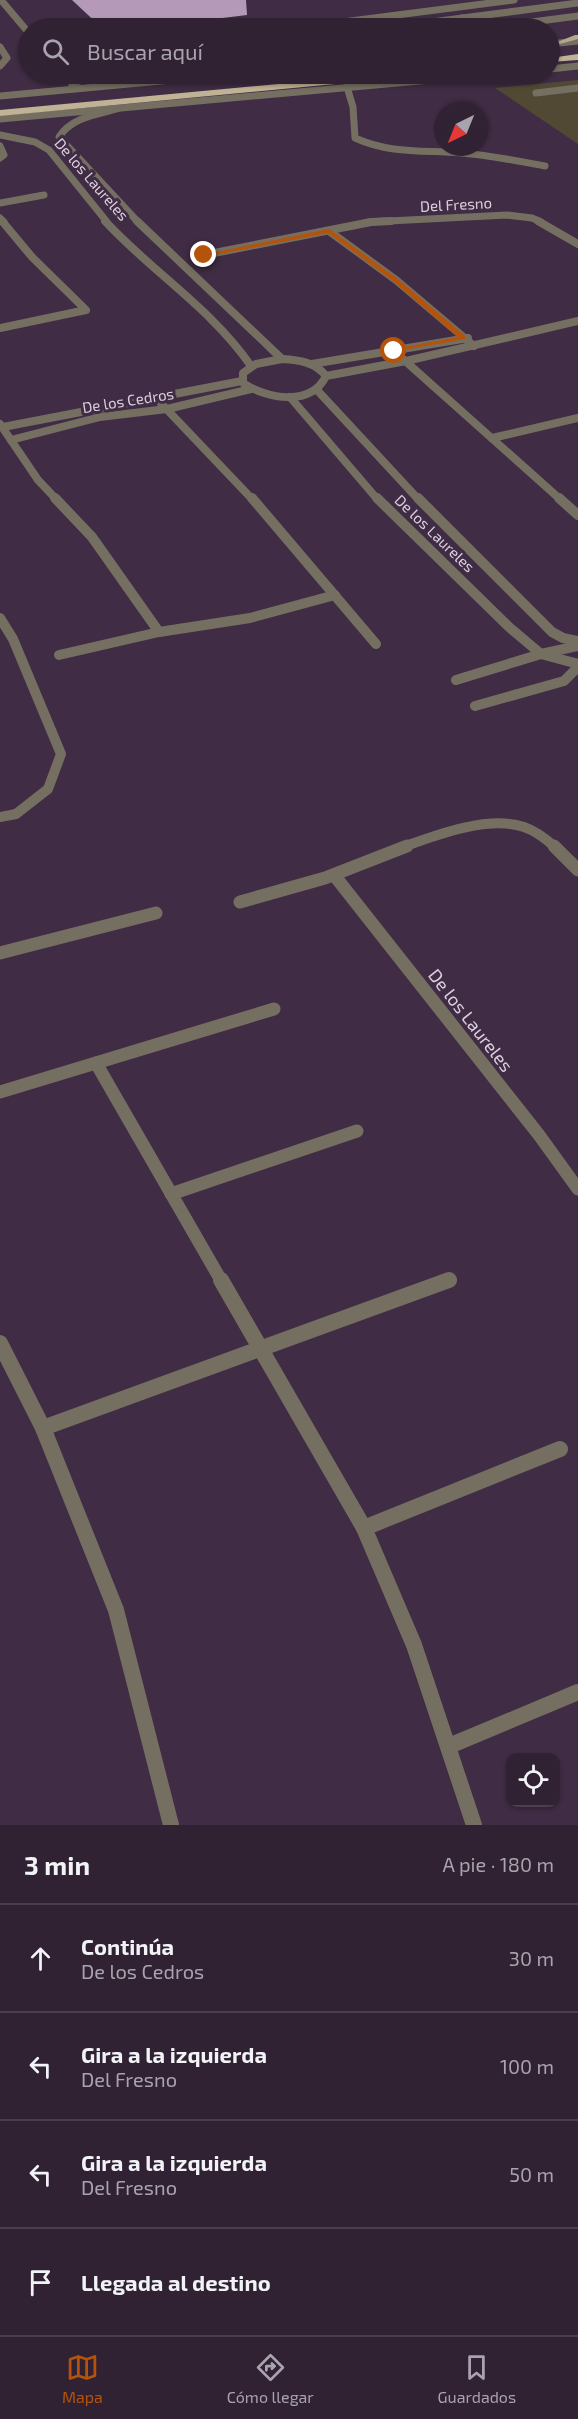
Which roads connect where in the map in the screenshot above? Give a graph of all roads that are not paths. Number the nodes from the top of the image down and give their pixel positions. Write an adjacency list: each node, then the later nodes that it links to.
1 (1, 0): 8 (street)
2 (514, 0): 5 (street)
3 (578, 3): 6 (street)
4 (578, 16): 7 (street)
5 (374, 18)
6 (462, 18)
7 (560, 18)
8 (18, 20)
9 (578, 39): 10 (main road)
10 (560, 44)
11 (0, 47): 16 (street)
12 (560, 47): 13 (highway)
13 (578, 49)
14 (578, 57): 15 (highway)
15 (560, 59)
16 (0, 66)
17 (578, 66): 18 (street)
18 (560, 68)
19 (72, 84): 26 (street)
20 (127, 84): 26 (street)
21 (199, 84): 29 (highway)
22 (303, 84): 31 (highway)
23 (382, 84): 24 (street)
24 (347, 87): 30 (street); 38 (street)
25 (578, 88): 27 (street)
26 (72, 89): 28 (street)
27 (536, 93)
28 (0, 96)
29 (0, 102)
30 (121, 108): 32 (street); 34 (street, De los Laureles)
31 (0, 113)
32 (0, 119)
33 (0, 135): 36 (street, De los Laureles)
34 (62, 144): 36 (street); 39 (street, De los Laureles)
35 (0, 146): 37 (street)
36 (44, 147): 40 (street, De los Laureles)
37 (0, 158)
38 (545, 166)
39 (97, 180): 40 (street); 53 (street, De los Laureles)
40 (76, 184): 56 (street, De los Laureles)
41 (44, 195): 42 (street)
42 (0, 203)
43 (0, 218): 48 (street)
44 (329, 231): 45 (street, Del Fresno); 46 (street, Del Fresno); 49 (street)
45 (578, 244)
46 (204, 255)
47 (578, 321): 50 (street)
48 (0, 328)
49 (463, 338): 50 (street); 51 (street); 52 (street)
50 (493, 339): 51 (street)
51 (474, 346): 54 (street)
52 (394, 351): 54 (street); 55 (street)
53 (282, 359): 55 (street); 56 (street)
54 (406, 361): 57 (street); 66 (street)
55 (312, 364): 57 (street)
56 (251, 366): 58 (street)
57 (326, 376): 60 (street)
58 (242, 381): 59 (street); 61 (street, De los Cedros)
59 (250, 389): 62 (street); 63 (street, De los Cedros)
60 (317, 390): 62 (street); 72 (street, De los Laureles)
61 (155, 397): 63 (street); 65 (street, De los Cedros)
62 (290, 397): 75 (street, De los Laureles)
63 (167, 409): 67 (street, De los Cedros); 69 (street)
64 (578, 418): 66 (street)
65 (1, 425): 67 (street)
66 (492, 438): 68 (street)
67 (11, 440): 71 (street)
68 (578, 515)
69 (335, 595): 71 (street); 73 (street)
70 (0, 618): 80 (street)
71 (159, 632): 76 (street)
72 (578, 641)
73 (376, 644)
74 (578, 646): 75 (street)
75 (541, 654): 77 (street, De los Laureles); 78 (street)
76 (59, 655)
77 (578, 665): 79 (street)
78 (456, 680)
79 (475, 706)
80 (0, 817)
81 (578, 870): 82 (street)
82 (334, 875): 83 (street); 90 (street, De los Laureles)
83 (240, 902)
84 (156, 913): 85 (street)
85 (0, 952)
86 (274, 1009): 87 (street)
87 (96, 1063): 88 (street); 91 (street)
88 (0, 1092)
89 (357, 1131): 91 (street)
90 (578, 1189)
91 (171, 1194): 94 (street)
92 (450, 1281): 94 (street)
93 (0, 1343): 95 (street)
94 (260, 1349): 95 (street); 97 (street)
95 (43, 1428): 100 (street)
96 (560, 1449): 97 (street)
97 (364, 1528): 99 (street)
98 (578, 1692): 99 (street)
99 (449, 1746): 101 (street)
100 (171, 1825)
101 (474, 1825)

